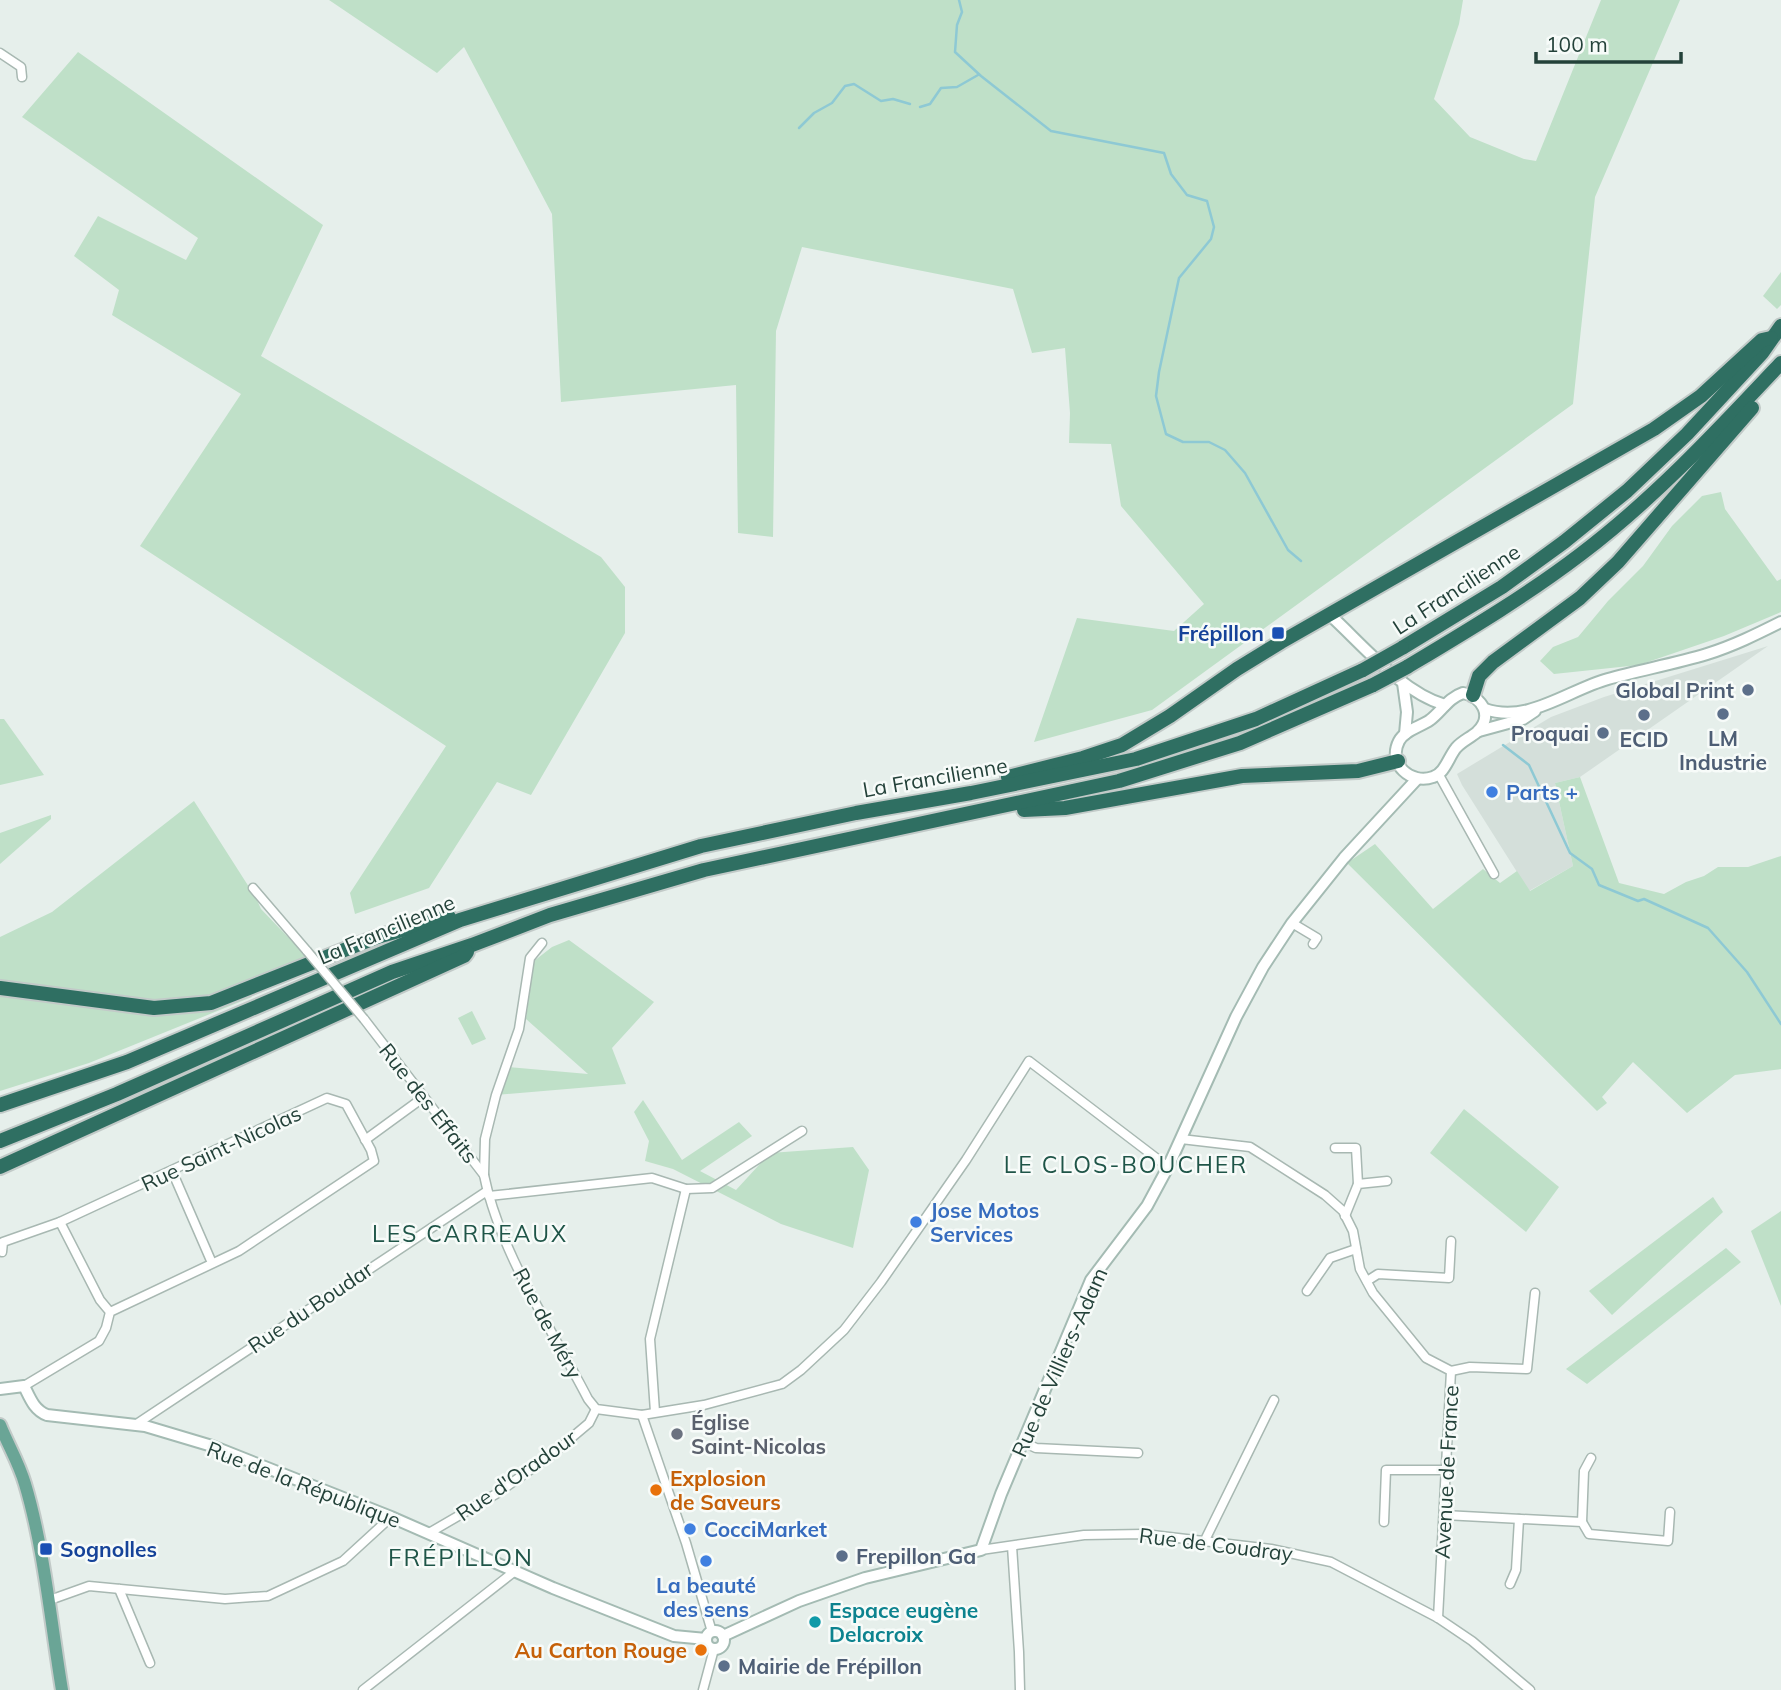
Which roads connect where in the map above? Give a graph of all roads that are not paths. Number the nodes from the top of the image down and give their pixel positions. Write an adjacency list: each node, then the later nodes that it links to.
1 (0, 53): 2 (street)
2 (22, 76)
3 (1781, 326): 4 (highway, La Francilienne)
4 (1771, 338): 7 (highway); 19 (highway, La Francilienne, bridge)
5 (1781, 363): 21 (highway, La Francilienne, bridge)
6 (1781, 373): 10 (highway)
7 (1330, 615): 9 (street); 19 (highway)
8 (1781, 622): 11 (street)
9 (1404, 683): 12 (street); 15 (street)
10 (1473, 695): 12 (street); 13 (street)
11 (1548, 704): 13 (street); 14 (street)
12 (1445, 705): 15 (street)
13 (1485, 709): 14 (street)
14 (1479, 731): 17 (street)
15 (1405, 734): 16 (street)
16 (1400, 766): 18 (street); 20 (street); 21 (highway)
17 (1439, 775): 18 (street); 22 (street)
18 (1417, 779): 20 (street, Rue de Villiers-Adam)
19 (971, 793): 24 (highway, La Francilienne)
20 (1400, 794): 25 (street, Rue de Villiers-Adam)
21 (988, 811): 28 (highway, La Francilienne)
22 (1494, 874)
23 (253, 888): 32 (street, Rue des Effaits, bridge)
24 (460, 920): 30 (highway); 33 (highway, La Francilienne)
25 (1292, 923): 27 (street); 35 (street, Rue de Villiers-Adam)
26 (542, 943): 42 (street)
27 (1313, 944)
28 (472, 945): 37 (highway, La Francilienne); 39 (highway)
29 (0, 982): 31 (street)
30 (0, 988)
31 (48, 988)
32 (424, 1097): 36 (street); 42 (street, Rue des Effaits)
33 (0, 1105)
34 (802, 1131): 45 (street)
35 (1181, 1139): 40 (street, Rue de Villiers-Adam); 47 (street, Avenue de France)
36 (365, 1140): 41 (street, Rue Saint-Nicolas); 52 (street)
37 (0, 1141)
38 (1335, 1148): 44 (street)
39 (0, 1167)
40 (1168, 1167): 63 (street); 67 (street, Rue de Villiers-Adam)
41 (172, 1171): 48 (street, Rue Saint-Nicolas); 52 (street)
42 (484, 1175): 46 (street, Rue des Effaits)
43 (1387, 1181): 44 (street)
44 (1358, 1184): 47 (street)
45 (686, 1189): 46 (street); 63 (street)
46 (488, 1194): 62 (street, Rue de Méry); 65 (street, Rue du Boudar)
47 (1345, 1216): 50 (street, Avenue de France)
48 (60, 1222): 51 (street, Rue Saint-Nicolas); 56 (street)
49 (1451, 1241): 53 (street)
50 (1356, 1249): 53 (street, Avenue de France); 54 (street)
51 (2, 1252)
52 (212, 1263): 56 (street)
53 (1367, 1281): 57 (street, Avenue de France)
54 (1307, 1291)
55 (1535, 1293): 57 (street)
56 (110, 1312): 58 (street)
57 (1451, 1371): 70 (street, Avenue de France)
58 (25, 1389): 59 (street); 60 (street); 65 (street, Rue de la République)
59 (0, 1390)
60 (0, 1398)
61 (1274, 1401): 78 (street)
62 (596, 1409): 64 (street); 77 (street, Rue d'Oradour)
63 (655, 1412): 64 (street)
64 (642, 1415): 86 (street)
65 (135, 1425): 73 (street, Rue de la République)
66 (1, 1429): 84 (main road)
67 (1023, 1442): 68 (street); 80 (street, Rue de Villiers-Adam)
68 (1138, 1453)
69 (1591, 1458): 76 (street)
70 (1445, 1470): 72 (street, Avenue de France); 75 (street)
71 (1670, 1512): 76 (street)
72 (1444, 1515): 74 (street); 85 (street, Avenue de France)
73 (391, 1517): 77 (street, Rue de la République); 83 (street)
74 (1519, 1519): 76 (street); 82 (street)
75 (1384, 1522)
76 (1581, 1522)
77 (429, 1533): 81 (street, Rue de la République)
78 (1205, 1540): 79 (street, Rue de Coudray); 85 (street, Rue de Coudray)
79 (1012, 1546): 80 (street, Rue de Coudray); 93 (street)
80 (981, 1550): 87 (street)
81 (515, 1571): 86 (street, Rue de la République); 91 (street)
82 (1510, 1584)
83 (119, 1589): 84 (street); 89 (street)
84 (47, 1601): 90 (main road)
85 (1438, 1618): 94 (street, Rue de Coudray)
86 (709, 1635): 87 (street); 88 (street)
87 (723, 1636): 88 (street)
88 (713, 1649): 92 (street)
89 (150, 1663)
90 (62, 1690)
91 (363, 1690)
92 (703, 1690)
93 (1020, 1690)
94 (1530, 1690)

